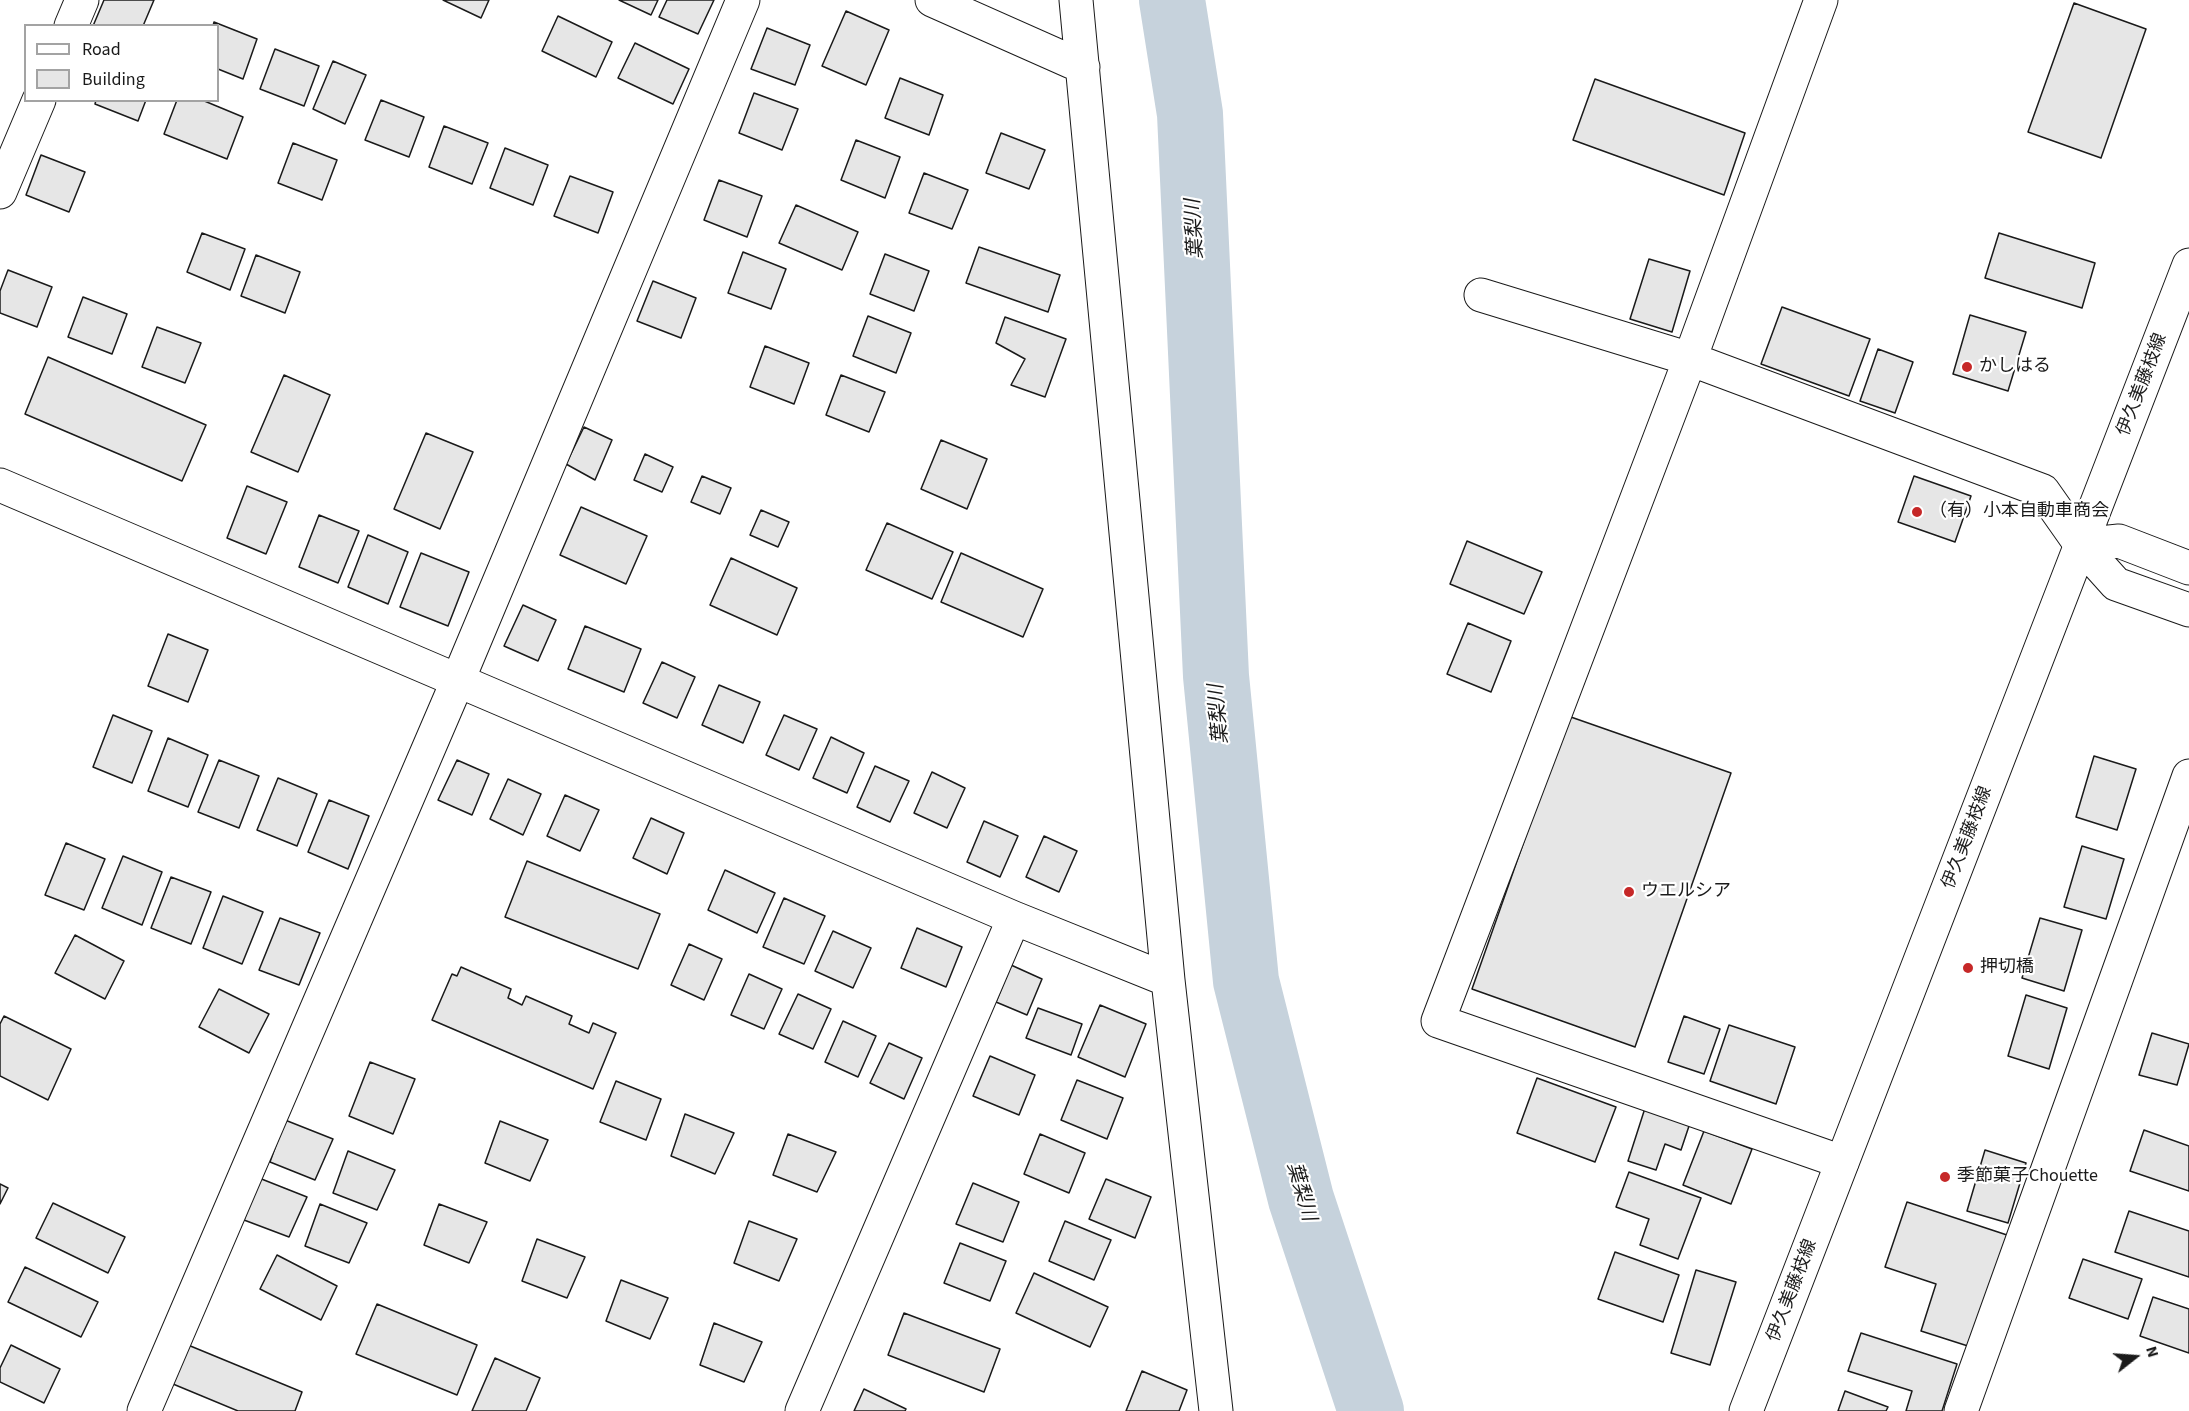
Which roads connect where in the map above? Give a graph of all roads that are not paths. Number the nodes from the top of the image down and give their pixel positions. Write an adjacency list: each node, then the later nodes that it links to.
1 (82, 0): 6 (street)
2 (743, 0): 17 (street)
3 (932, 0): 7 (street)
4 (1076, 0): 7 (street)
5 (1821, 0): 12 (street)
6 (72, 24)
7 (1083, 67): 20 (street)
8 (38, 102): 9 (street)
9 (0, 192)
10 (2189, 265): 14 (street, 伊久美藤枝線)
11 (1481, 295): 12 (street)
12 (1690, 359): 14 (street); 21 (street)
13 (0, 485): 17 (street)
14 (2081, 545): 15 (street); 16 (street); 21 (street, 伊久美藤枝線)
15 (2189, 568)
16 (2189, 610)
17 (458, 680): 19 (street); 22 (street)
18 (2189, 776): 26 (street)
19 (1014, 918): 20 (street); 23 (street)
20 (1168, 980): 24 (street)
21 (1842, 1162): 25 (street, 伊久美藤枝線)
22 (144, 1411)
23 (802, 1411)
24 (1215, 1411)
25 (1746, 1411)
26 (1961, 1411)

